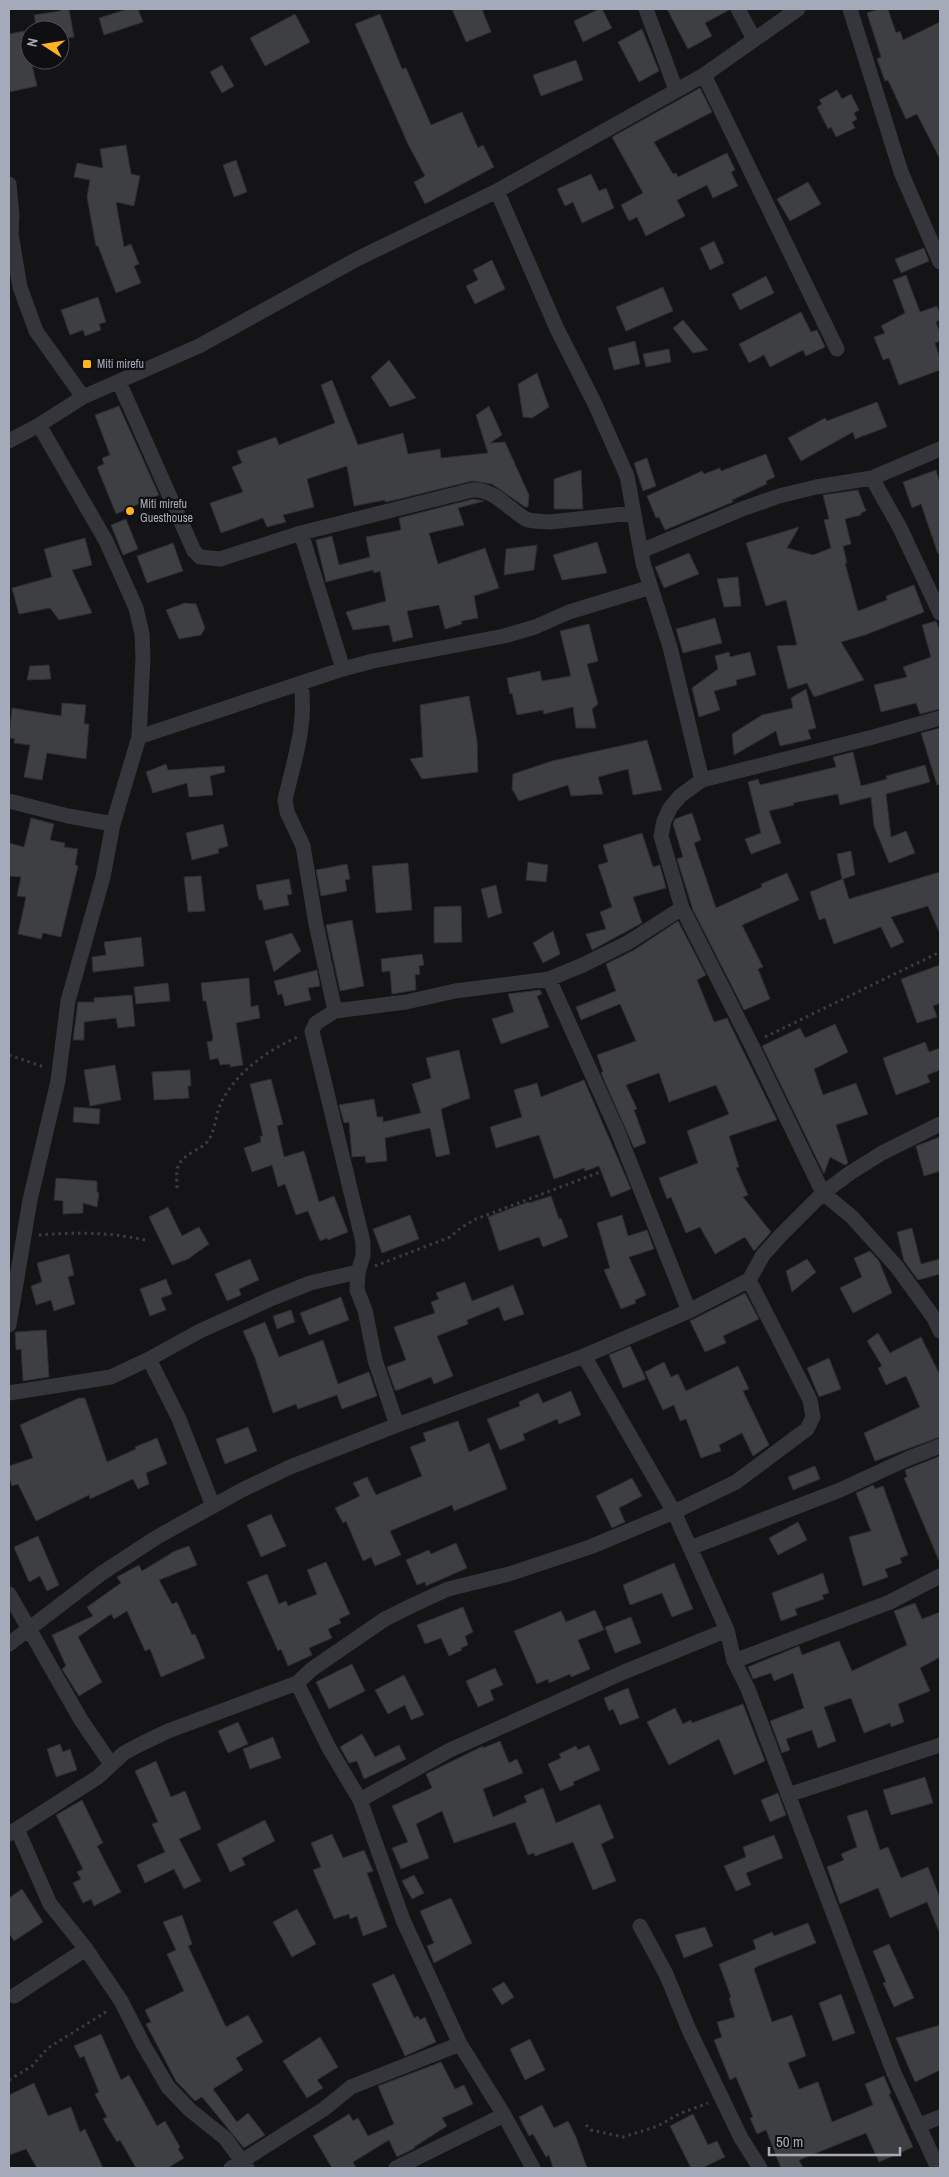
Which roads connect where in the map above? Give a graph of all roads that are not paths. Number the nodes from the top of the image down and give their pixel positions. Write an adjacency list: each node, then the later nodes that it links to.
1 (646, 9): 7 (street)
2 (738, 9): 5 (street)
3 (798, 9): 5 (street)
4 (850, 9): 10 (street)
5 (754, 40): 6 (street)
6 (704, 75): 7 (street); 11 (street)
7 (676, 90): 9 (street)
8 (9, 184): 13 (street)
9 (497, 191): 12 (street); 18 (street)
10 (940, 262)
11 (837, 349)
12 (120, 382): 13 (street); 19 (street)
13 (83, 397): 14 (street)
14 (39, 425): 15 (street); 26 (street)
15 (9, 440)
16 (940, 450): 17 (street)
17 (872, 478): 20 (street); 22 (street)
18 (633, 513): 19 (street); 20 (street)
19 (301, 533): 23 (street)
20 (641, 551): 21 (street)
21 (651, 587): 23 (street); 27 (street)
22 (940, 613)
23 (343, 669): 24 (street)
24 (300, 684): 26 (street); 32 (street)
25 (940, 718): 27 (street)
26 (139, 737): 29 (street)
27 (702, 780): 30 (street)
28 (9, 801): 29 (street)
29 (113, 824): 39 (street)
30 (682, 908): 31 (street); 34 (street)
31 (549, 979): 32 (street); 38 (street)
32 (335, 1011): 35 (street)
33 (940, 1124): 34 (street)
34 (823, 1193): 36 (street); 37 (street)
35 (358, 1272): 42 (street); 44 (street)
36 (749, 1280): 38 (street); 47 (street)
37 (934, 1306): 40 (street)
38 (689, 1310): 41 (street)
39 (9, 1325)
40 (940, 1331)
41 (584, 1356): 44 (street); 47 (street)
42 (149, 1359): 43 (street); 46 (street)
43 (9, 1393)
44 (397, 1425): 46 (street)
45 (940, 1446): 48 (street)
46 (213, 1506): 51 (street)
47 (674, 1512): 48 (street); 55 (street)
48 (690, 1548): 52 (street)
49 (940, 1576): 54 (street)
50 (9, 1594): 51 (street)
51 (28, 1628): 53 (street); 57 (street)
52 (727, 1630): 54 (street); 59 (street)
53 (9, 1644)
54 (734, 1661): 58 (street)
55 (297, 1683): 57 (street); 59 (street)
56 (940, 1745): 58 (street)
57 (111, 1764): 60 (street)
58 (788, 1795): 67 (street)
59 (360, 1800): 64 (street)
60 (13, 1832): 62 (street)
61 (640, 1926): 71 (street)
62 (86, 1949): 63 (street); 68 (street)
63 (14, 1996)
64 (460, 2044): 65 (street); 68 (street)
65 (504, 2115): 69 (street); 70 (street)
66 (940, 2117): 67 (street)
67 (918, 2126): 72 (street)
68 (240, 2166)
69 (396, 2168)
70 (533, 2168)
71 (760, 2168)
72 (938, 2168)

